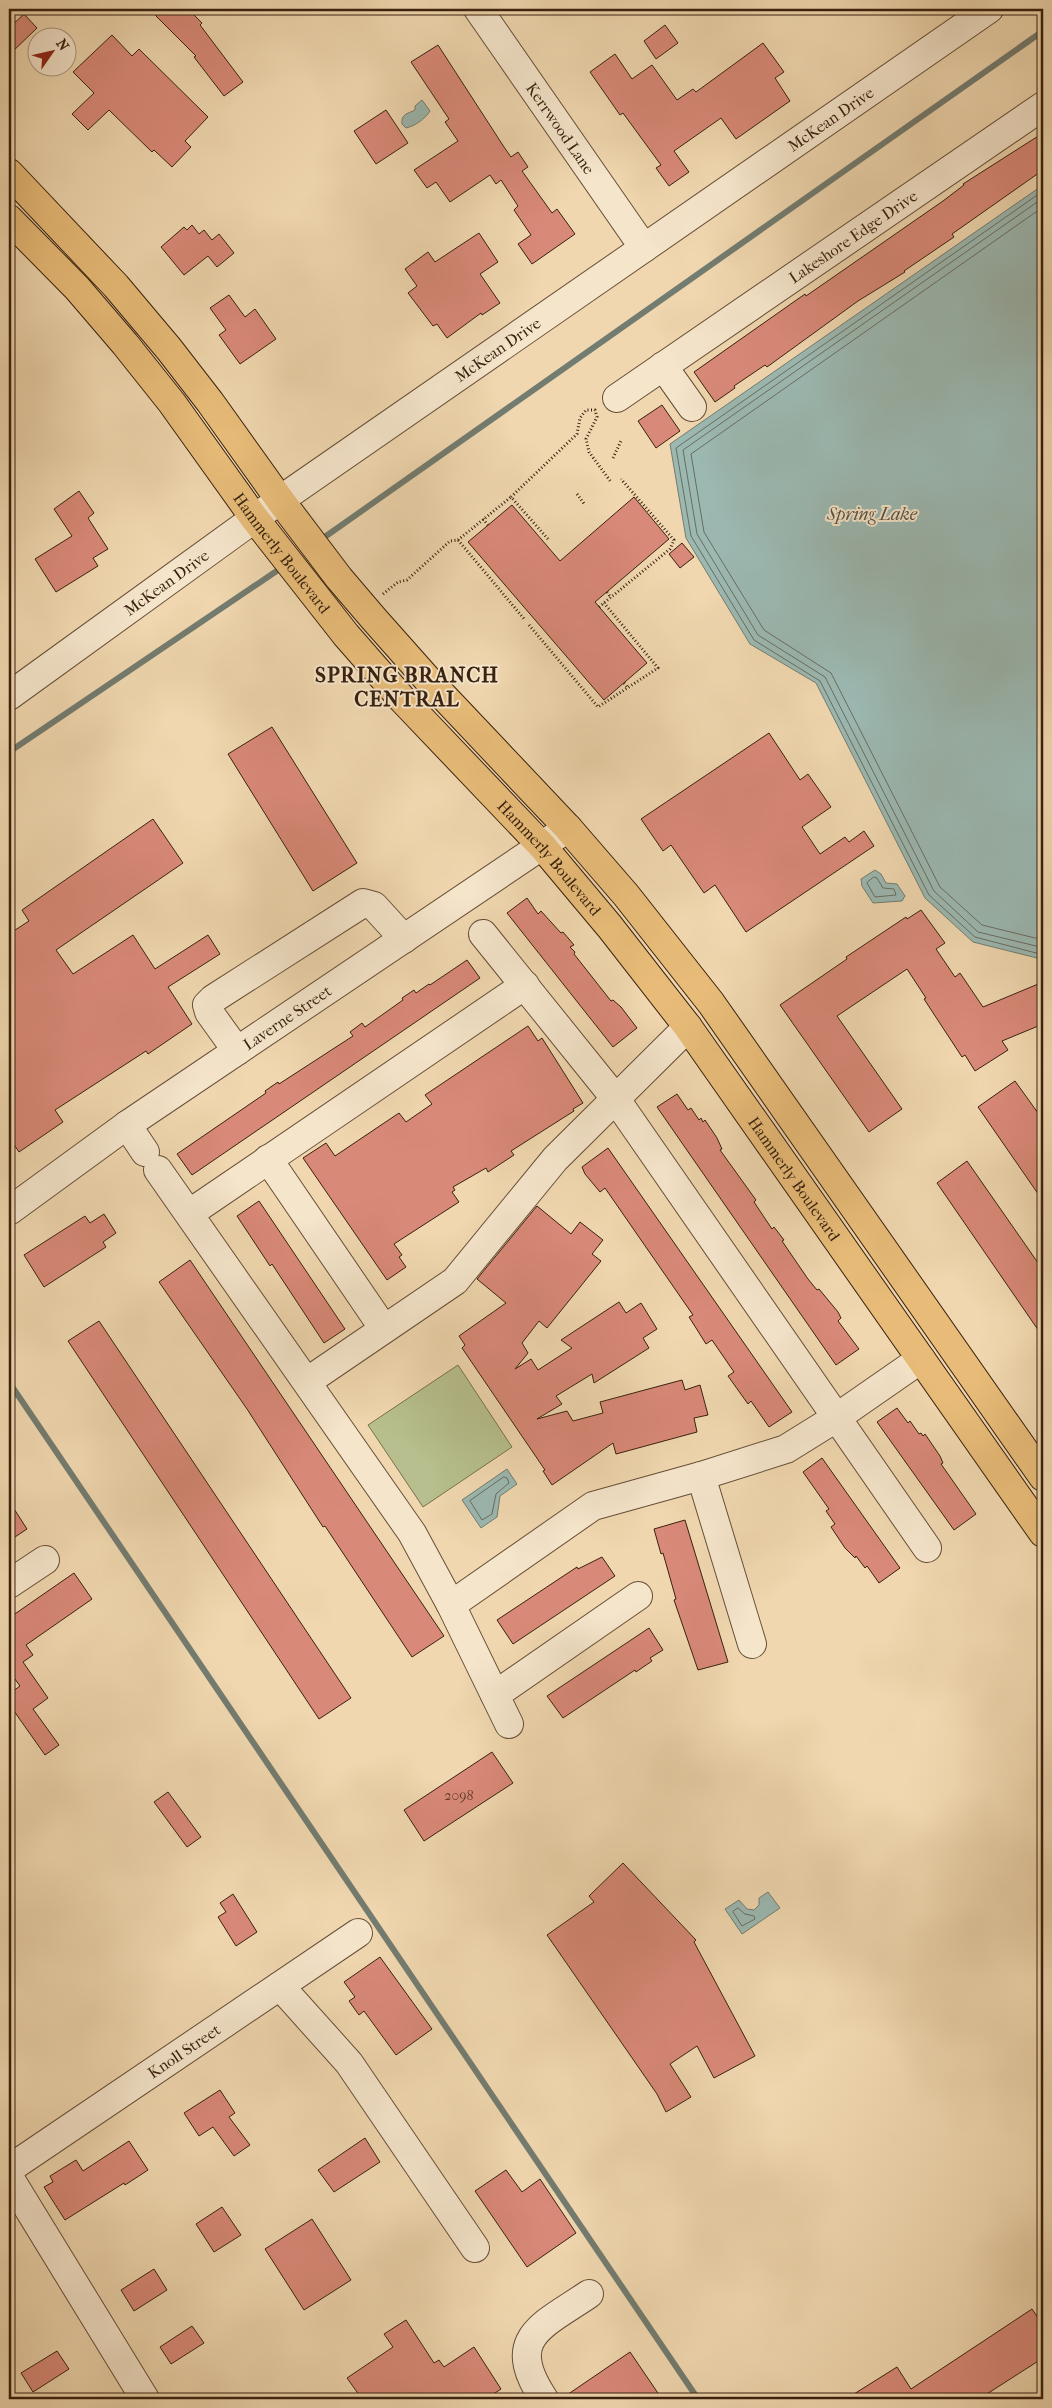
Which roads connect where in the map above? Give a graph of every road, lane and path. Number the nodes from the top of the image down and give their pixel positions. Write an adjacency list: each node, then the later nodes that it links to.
1 (478, 9): 7 (street, Kerrwood Lane)
2 (989, 9): 7 (street, McKean Drive)
3 (1043, 106): 8 (street, Lakeshore Edge Drive)
4 (9, 173): 5 (main road, Hammerly Boulevard)
5 (39, 203): 6 (main road); 18 (main road, Hammerly Boulevard)
6 (13, 223): 21 (main road, Hammerly Boulevard)
7 (644, 248): 18 (street, McKean Drive)
8 (663, 366): 9 (street, Lakeshore Edge Drive); 10 (street)
9 (617, 398)
10 (692, 407)
11 (621, 441): 12 (path)
12 (613, 458)
13 (621, 479): 26 (path)
14 (611, 482): 16 (path)
15 (577, 494): 17 (path)
16 (511, 497): 19 (path); 22 (path)
17 (585, 505)
18 (288, 509): 21 (street, McKean Drive); 34 (main road, Hammerly Boulevard)
19 (483, 519): 20 (path); 23 (path)
20 (488, 525)
21 (263, 528): 33 (street, McKean Drive); 35 (main road, Hammerly Boulevard)
22 (548, 539)
23 (458, 540): 25 (path); 29 (path)
24 (607, 592): 26 (path)
25 (379, 597)
26 (611, 598): 27 (path)
27 (604, 604): 28 (path); 32 (path)
28 (599, 607)
29 (525, 620)
30 (529, 625): 32 (path)
31 (624, 683): 32 (path)
32 (628, 688)
33 (9, 696)
34 (568, 828): 35 (street, Laverne Street); 39 (main road, Hammerly Boulevard)
35 (543, 846): 37 (street, Laverne Street); 40 (main road, Hammerly Boulevard)
36 (483, 934): 38 (street)
37 (404, 939): 41 (street, Laverne Street); 41 (street)
38 (525, 985): 42 (street); 44 (street)
39 (711, 1003): 40 (main road); 47 (main road, Hammerly Boulevard)
40 (688, 1027): 42 (street); 48 (main road, Hammerly Boulevard)
41 (237, 1051): 43 (street, Laverne Street)
42 (615, 1098): 49 (street); 52 (street)
43 (126, 1125): 45 (street, Laverne Street); 46 (street)
44 (268, 1159): 46 (street); 49 (street)
45 (9, 1211)
46 (190, 1213): 51 (street)
47 (887, 1255): 48 (main road); 54 (main road, Hammerly Boulevard)
48 (860, 1273): 50 (main road, Hammerly Boulevard)
49 (384, 1329): 51 (street)
50 (921, 1359): 52 (street); 55 (main road, Hammerly Boulevard)
51 (308, 1381): 60 (street)
52 (836, 1418): 53 (street); 56 (street)
53 (701, 1476): 60 (street); 61 (street)
54 (1043, 1477)
55 (1043, 1534)
56 (927, 1548)
57 (45, 1560): 58 (street)
58 (9, 1584)
59 (638, 1596): 62 (street)
60 (451, 1605): 62 (street)
61 (752, 1644)
62 (495, 1695): 63 (street)
63 (510, 1724)
64 (358, 1933): 65 (street, Knoll Street)
65 (280, 1986): 66 (street, Knoll Street); 68 (street)
66 (9, 2168)
67 (9, 2177): 70 (street)
68 (475, 2248)
69 (589, 2294): 71 (street)
70 (145, 2399)
71 (544, 2399)

